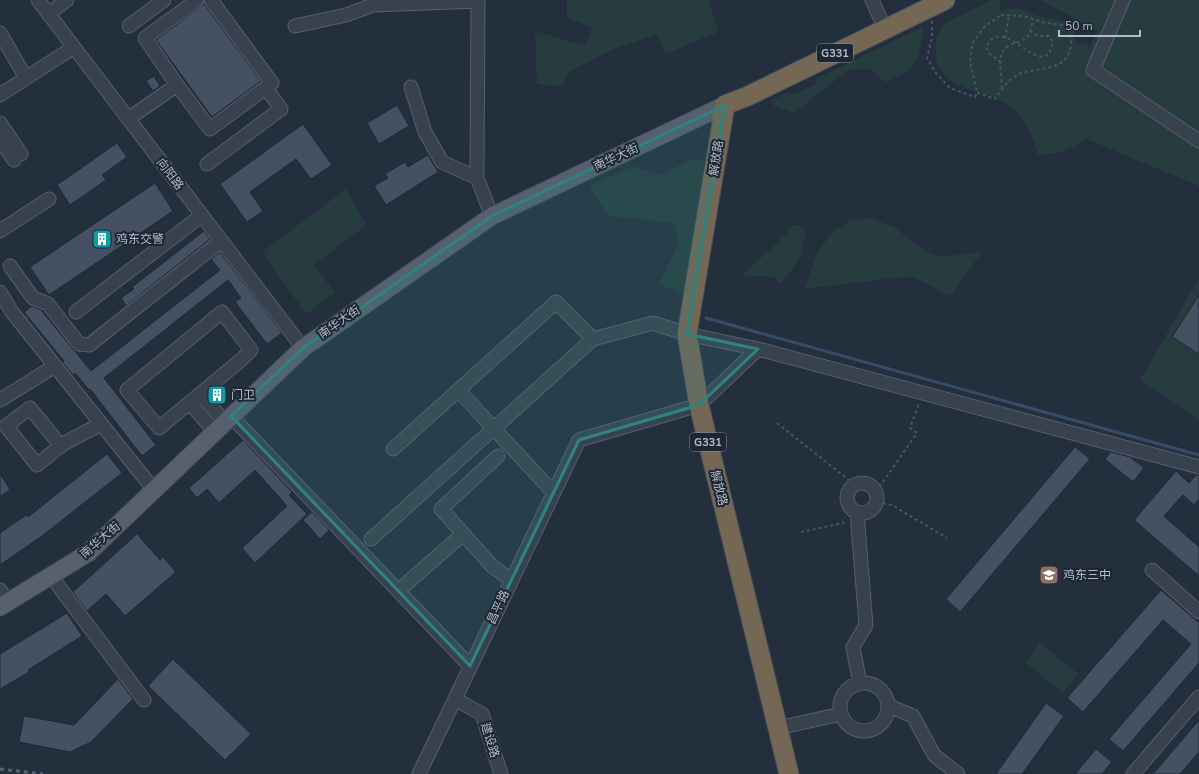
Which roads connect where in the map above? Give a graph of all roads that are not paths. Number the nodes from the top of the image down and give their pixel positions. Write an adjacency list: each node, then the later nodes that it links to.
1 (38, 0): 11 (street, 向阳路)
2 (67, 0): 11 (street)
3 (164, 0): 13 (street)
4 (197, 0): 18 (street)
5 (211, 0): 20 (street)
6 (478, 0): 14 (street); 28 (street)
7 (872, 0): 12 (street)
8 (945, 0): 10 (highway, 南华大街 / G331)
9 (1123, 0): 26 (street)
10 (926, 4): 12 (highway, 南华大街 / G331)
11 (48, 14): 16 (street, 向阳路)
12 (883, 24): 22 (highway, 南华大街 / G331)
13 (129, 26)
14 (295, 26)
15 (0, 33): 17 (street)
16 (74, 47): 17 (street); 23 (street, 向阳路)
17 (26, 78): 21 (street)
18 (177, 85): 20 (street); 23 (street)
19 (411, 87): 28 (street)
20 (266, 88): 27 (street)
21 (0, 95)
22 (725, 105): 31 (main road, 南华大街); 37 (highway, 解放路 / G331)
23 (128, 119): 30 (street, 向阳路)
24 (0, 123): 25 (street)
25 (0, 140)
26 (1199, 140)
27 (207, 164)
28 (477, 178): 31 (street)
29 (49, 199): 32 (street)
30 (202, 215): 33 (street, 向阳路); 36 (street)
31 (492, 216): 39 (main road, 南华大街)
32 (0, 231)
33 (221, 241): 34 (street); 39 (street, 向阳路)
34 (10, 266)
35 (0, 292): 41 (street)
36 (76, 312)
37 (688, 334): 38 (street); 40 (street); 45 (highway, 解放路 / G331)
38 (593, 338): 42 (street); 48 (street)
39 (303, 348): 46 (main road, 南华大街)
40 (758, 349): 45 (street); 52 (street)
41 (55, 366): 44 (street); 47 (street)
42 (458, 390): 48 (street); 50 (street)
43 (195, 398): 43 (street); 46 (street)
44 (0, 400)
45 (699, 406): 54 (street, 昌平路); 71 (highway, 解放路 / G331)
46 (224, 423): 53 (main road, 南华大街); 64 (street)
47 (101, 424): 49 (street); 53 (street)
48 (493, 428): 54 (street); 57 (street)
49 (61, 446)
50 (393, 449)
51 (498, 456): 56 (street)
52 (1199, 467)
53 (154, 490): 59 (main road, 南华大街)
54 (553, 492): 60 (street, 昌平路)
55 (855, 511): 55 (street); 65 (street)
56 (463, 534): 60 (street); 61 (street)
57 (371, 539)
58 (1152, 570): 63 (street)
59 (50, 576): 62 (main road, 南华大街); 68 (street)
60 (511, 580): 64 (street, 昌平路)
61 (406, 584)
62 (3, 600)
63 (1199, 612)
64 (470, 666): 66 (street, 昌平路)
65 (860, 684): 69 (street); 70 (street)
66 (455, 699): 72 (street, 昌平路); 73 (street, 建设路)
67 (1198, 699): 76 (street)
68 (144, 700)
69 (889, 706): 70 (street); 75 (street)
70 (841, 714): 71 (street)
71 (778, 728): 74 (highway, 解放路 / G331)
72 (419, 774)
73 (501, 774)
74 (789, 774)
75 (958, 774)
76 (1133, 774)

